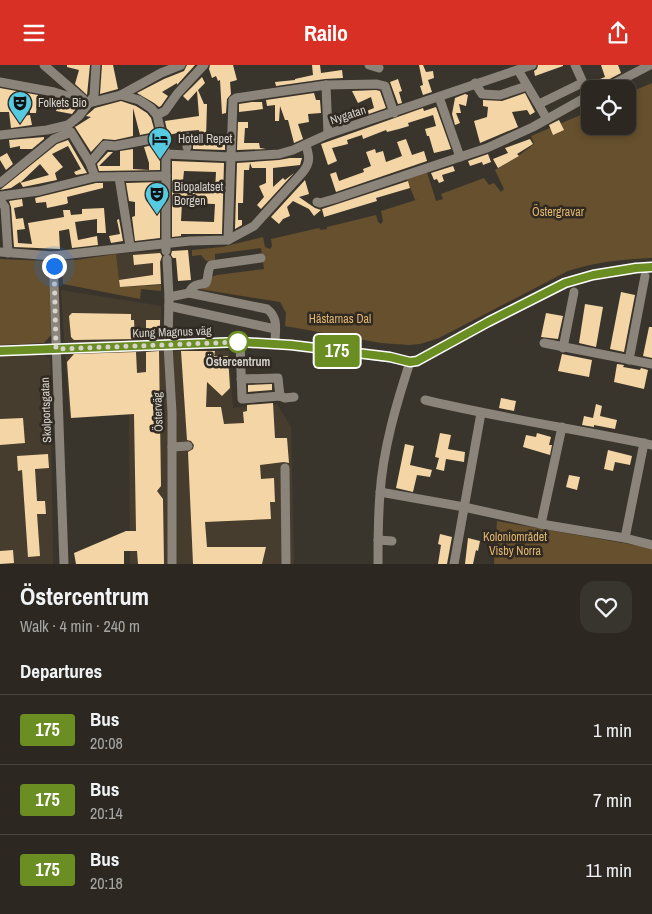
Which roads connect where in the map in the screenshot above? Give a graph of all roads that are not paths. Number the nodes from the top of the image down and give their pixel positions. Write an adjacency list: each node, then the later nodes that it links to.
1 (44, 65): 22 (street)
2 (96, 65): 22 (street)
3 (181, 65): 10 (street)
4 (204, 65): 25 (street)
5 (369, 65): 9 (street)
6 (532, 65): 11 (street, Nygatan)
7 (575, 65): 12 (street)
8 (650, 65): 13 (street)
9 (379, 68)
10 (160, 69): 19 (street)
11 (518, 70): 15 (street, Nygatan); 18 (street)
12 (581, 80)
13 (621, 80)
14 (0, 82): 22 (street)
15 (475, 83): 18 (street); 20 (street, Nygatan)
16 (581, 83): 23 (street)
17 (326, 85): 24 (street); 28 (street); 36 (street)
18 (527, 86): 23 (street)
19 (121, 95): 22 (street); 25 (street)
20 (439, 97): 24 (street, Nygatan); 37 (street)
21 (581, 100): 26 (street)
22 (89, 103): 27 (street)
23 (539, 104): 26 (street)
24 (394, 113): 28 (street, Nygatan)
25 (157, 115): 30 (street, Österväg)
26 (547, 119): 37 (street)
27 (46, 130): 29 (street); 32 (street)
28 (328, 134): 33 (street, Nygatan)
29 (0, 135)
30 (162, 137): 35 (street, Österväg); 38 (street)
31 (187, 137): 34 (street)
32 (50, 142): 38 (street); 42 (street)
33 (306, 145): 36 (street, Nygatan); 46 (street)
34 (187, 152): 35 (street, Nygatan); 36 (street, Nygatan)
35 (166, 154): 39 (street, Österväg)
36 (231, 157): 46 (street)
37 (460, 157): 45 (street)
38 (90, 163): 40 (street)
39 (166, 176): 41 (street); 48 (street, Österväg)
40 (95, 177): 41 (street); 43 (street)
41 (119, 177): 47 (street)
42 (0, 183)
43 (0, 196)
44 (0, 200): 49 (street)
45 (317, 202)
46 (228, 240): 48 (street)
47 (130, 246): 48 (street); 50 (street)
48 (166, 251): 56 (street, Österväg)
49 (4, 252): 50 (street)
50 (53, 256): 63 (street, Skolportsgatan)
51 (261, 258): 55 (street)
52 (652, 267): 66 (street)
53 (645, 276): 65 (street)
54 (574, 292): 62 (street)
55 (189, 293): 56 (street); 57 (street)
56 (169, 301): 57 (street); 61 (street, Österväg)
57 (275, 329): 60 (street)
58 (240, 342): 60 (street, Kung Magnus väg); 61 (street, Kung Magnus väg); 68 (street)
59 (544, 343): 62 (street)
60 (276, 344): 66 (street, Kung Magnus väg)
61 (168, 345): 63 (street, Kung Magnus väg); 76 (street, Österväg)
62 (563, 348): 65 (street)
63 (56, 349): 64 (street, Kung Magnus väg); 85 (street, Skolportsgatan)
64 (0, 351)
65 (629, 360): 67 (street)
66 (410, 362): 78 (street)
67 (652, 364)
68 (241, 379): 69 (street); 69 (street)
69 (280, 396): 70 (street)
70 (294, 397)
71 (425, 400): 72 (street)
72 (481, 413): 73 (street); 79 (street)
73 (562, 427): 74 (street); 80 (street)
74 (648, 444): 81 (street)
75 (188, 445): 76 (street)
76 (172, 447): 86 (street, Österväg)
77 (285, 468): 87 (street)
78 (380, 492): 79 (street); 82 (street)
79 (464, 507): 80 (street); 89 (street)
80 (541, 524): 81 (street)
81 (624, 538): 84 (street)
82 (378, 540): 83 (street); 88 (street)
83 (392, 541)
84 (652, 545)
85 (64, 564)
86 (172, 564)
87 (286, 564)
88 (378, 564)
89 (454, 564)

